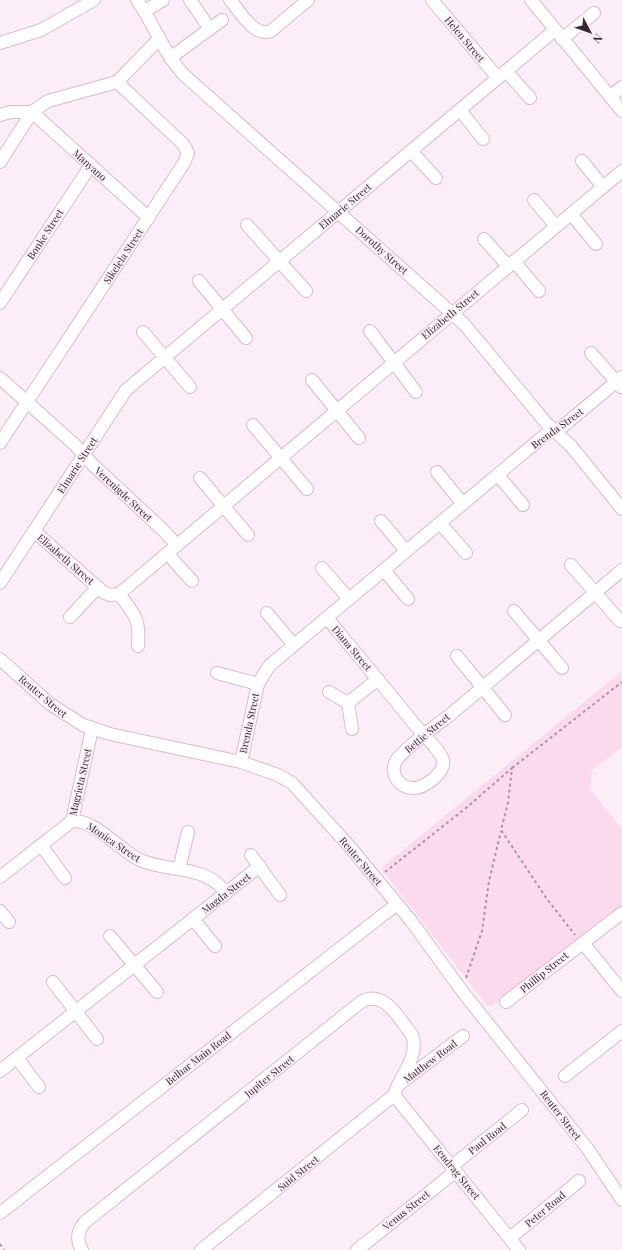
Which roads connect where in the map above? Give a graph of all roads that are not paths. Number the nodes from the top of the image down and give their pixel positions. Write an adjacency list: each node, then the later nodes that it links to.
1 (94, 0): 15 (street)
2 (137, 0): 9 (street, Dorothy Street)
3 (163, 0): 9 (street)
4 (190, 0): 12 (street)
5 (230, 0): 6 (street)
6 (308, 0)
7 (432, 0): 17 (street, Helen Street)
8 (530, 0): 13 (street)
9 (145, 11): 14 (street, Dorothy Street)
10 (594, 13): 13 (street, Elmarie Street)
11 (222, 20): 12 (street)
12 (210, 29): 16 (street)
13 (559, 34): 17 (street, Elmarie Street); 20 (street)
14 (159, 39): 16 (street, Dorothy Street); 18 (street)
15 (0, 43)
16 (170, 58): 35 (street, Dorothy Street)
17 (502, 74): 21 (street); 22 (street, Elmarie Street)
18 (117, 82): 24 (street); 37 (street, Sikelela Street)
19 (622, 87): 20 (street)
20 (610, 97): 23 (street)
21 (530, 98)
22 (460, 110): 26 (street); 27 (street, Elmarie Street)
23 (622, 111)
24 (32, 112): 25 (street); 29 (street); 30 (street, Manyano)
25 (0, 114)
26 (483, 139)
27 (411, 151): 32 (street); 35 (street, Elmarie Street)
28 (582, 161): 33 (street)
29 (0, 162)
30 (90, 165): 37 (street, Manyano); 47 (street, Bonke Street)
31 (622, 171): 33 (street, Elizabeth Street)
32 (436, 178)
33 (603, 187): 36 (street, Elizabeth Street)
34 (534, 200): 39 (street)
35 (338, 212): 42 (street, Elmarie Street); 49 (street, Dorothy Street)
36 (570, 214): 39 (street, Elizabeth Street); 41 (street)
37 (149, 218): 61 (street, Sikelela Street)
38 (247, 225): 42 (street)
39 (556, 226): 43 (street, Elizabeth Street)
40 (484, 239): 43 (street)
41 (596, 244)
42 (279, 261): 45 (street); 48 (street, Elmarie Street)
43 (511, 264): 46 (street); 49 (street, Elizabeth Street)
44 (199, 281): 48 (street)
45 (306, 291)
46 (539, 291)
47 (0, 303)
48 (222, 309): 52 (street); 54 (street, Elmarie Street)
49 (452, 313): 55 (street, Elizabeth Street); 64 (street, Dorothy Street)
50 (370, 331): 55 (street)
51 (143, 332): 54 (street)
52 (246, 338)
53 (590, 353): 58 (street, Brenda Street)
54 (165, 357): 59 (street); 67 (street, Elmarie Street)
55 (393, 362): 60 (street); 62 (street, Elizabeth Street)
56 (0, 378): 61 (street, Verenigde Street)
57 (312, 380): 62 (street)
58 (620, 382): 64 (street, Brenda Street)
59 (190, 387)
60 (416, 392)
61 (27, 403): 66 (street, Sikelela Street); 67 (street, Verenigde Street)
62 (336, 410): 65 (street); 68 (street, Elizabeth Street)
63 (254, 425): 68 (street)
64 (555, 430): 70 (street, Brenda Street); 76 (street, Dorothy Street)
65 (359, 438)
66 (0, 443)
67 (84, 455): 79 (street, Elmarie Street); 81 (street, Verenigde Street)
68 (280, 457): 72 (street); 74 (street, Elizabeth Street)
69 (438, 472): 73 (street)
70 (498, 475): 73 (street, Brenda Street); 75 (street)
71 (200, 478): 74 (street)
72 (307, 489)
73 (463, 504): 78 (street, Brenda Street)
74 (223, 505): 80 (street); 81 (street, Elizabeth Street)
75 (523, 505)
76 (622, 509)
77 (381, 521): 82 (street)
78 (440, 523): 82 (street, Brenda Street); 84 (street)
79 (34, 531): 90 (street, Elmarie Street); 91 (street, Elizabeth Street)
80 (248, 535)
81 (177, 545): 83 (street, Elizabeth Street)
82 (406, 551): 87 (street, Brenda Street)
83 (167, 553): 89 (street); 93 (street, Elizabeth Street)
84 (466, 553)
85 (571, 565): 92 (street)
86 (322, 568): 94 (street)
87 (384, 570): 94 (street, Brenda Street); 95 (street)
88 (622, 570): 92 (street, Bettie Street)
89 (192, 581)
90 (0, 583)
91 (98, 588): 93 (street, Elizabeth Street); 98 (street, Elizabeth Street)
92 (595, 593): 100 (street); 101 (street, Bettie Street)
93 (119, 594): 103 (street)
94 (349, 599): 99 (street, Brenda Street)
95 (408, 599)
96 (514, 611): 101 (street)
97 (267, 613): 102 (street)
98 (70, 616)
99 (327, 618): 102 (street, Brenda Street); 108 (street, Diana Street)
100 (620, 621)
101 (538, 640): 106 (street); 110 (street, Bettie Street)
102 (294, 645): 109 (street, Brenda Street)
103 (138, 646)
104 (458, 656): 110 (street)
105 (0, 659): 114 (street, Reuter Street)
106 (562, 668)
107 (217, 673): 109 (street, Brenda Street)
108 (378, 679): 112 (street, Diana Street); 116 (street, Diana Street)
109 (258, 684): 117 (street, Brenda Street)
110 (482, 687): 113 (street); 116 (street, Bettie Street)
111 (329, 692): 112 (street)
112 (348, 703): 115 (street)
113 (506, 714)
114 (92, 729): 117 (street, Reuter Street); 118 (street, Magrieta Street)
115 (352, 729)
116 (424, 735): 116 (street, Bettie Street)
117 (241, 762): 128 (street, Reuter Street)
118 (72, 821): 120 (street, Magrieta Street); 123 (street, Monica Street)
119 (188, 832): 123 (street)
120 (41, 845): 124 (street, Magrieta Street); 125 (street)
121 (251, 855): 122 (street, Magda Street)
122 (260, 866): 126 (street, Magda Street); 127 (street, Magda Street)
123 (179, 869): 126 (street, Monica Street)
124 (0, 877)
125 (65, 878)
126 (226, 893): 131 (street, Magda Street)
127 (280, 895)
128 (397, 904): 153 (street, Reuter Street); 154 (street, Belhar Main Road)
129 (0, 911): 132 (street)
130 (622, 912): 134 (street, Phillip Street)
131 (193, 919): 135 (street, Magda Street); 136 (street, Magda Street)
132 (9, 922)
133 (110, 936): 136 (street)
134 (583, 943): 138 (street); 140 (street, Phillip Street)
135 (215, 946)
136 (134, 965): 139 (street); 141 (street, Magda Street)
137 (53, 982): 141 (street)
138 (622, 991)
139 (157, 992)
140 (506, 1002)
141 (76, 1011): 144 (street); 145 (street, Magda Street)
142 (622, 1031): 147 (street)
143 (463, 1036): 149 (street, Matthew Road)
144 (97, 1039)
145 (17, 1058): 146 (street, Magda Street); 148 (street)
146 (0, 1071)
147 (565, 1076)
148 (39, 1086)
149 (395, 1090): 151 (street, Eendrag Street); 156 (street, Jupiter Street); 157 (street, Suid Street)
150 (522, 1110): 151 (street, Paul Road)
151 (454, 1168): 155 (street, Eendrag Street); 158 (street, Venus Street)
152 (579, 1180): 155 (street, Peter Road)
153 (622, 1200)
154 (0, 1213)
155 (515, 1246)
156 (82, 1250)
157 (201, 1250)
158 (357, 1250)

